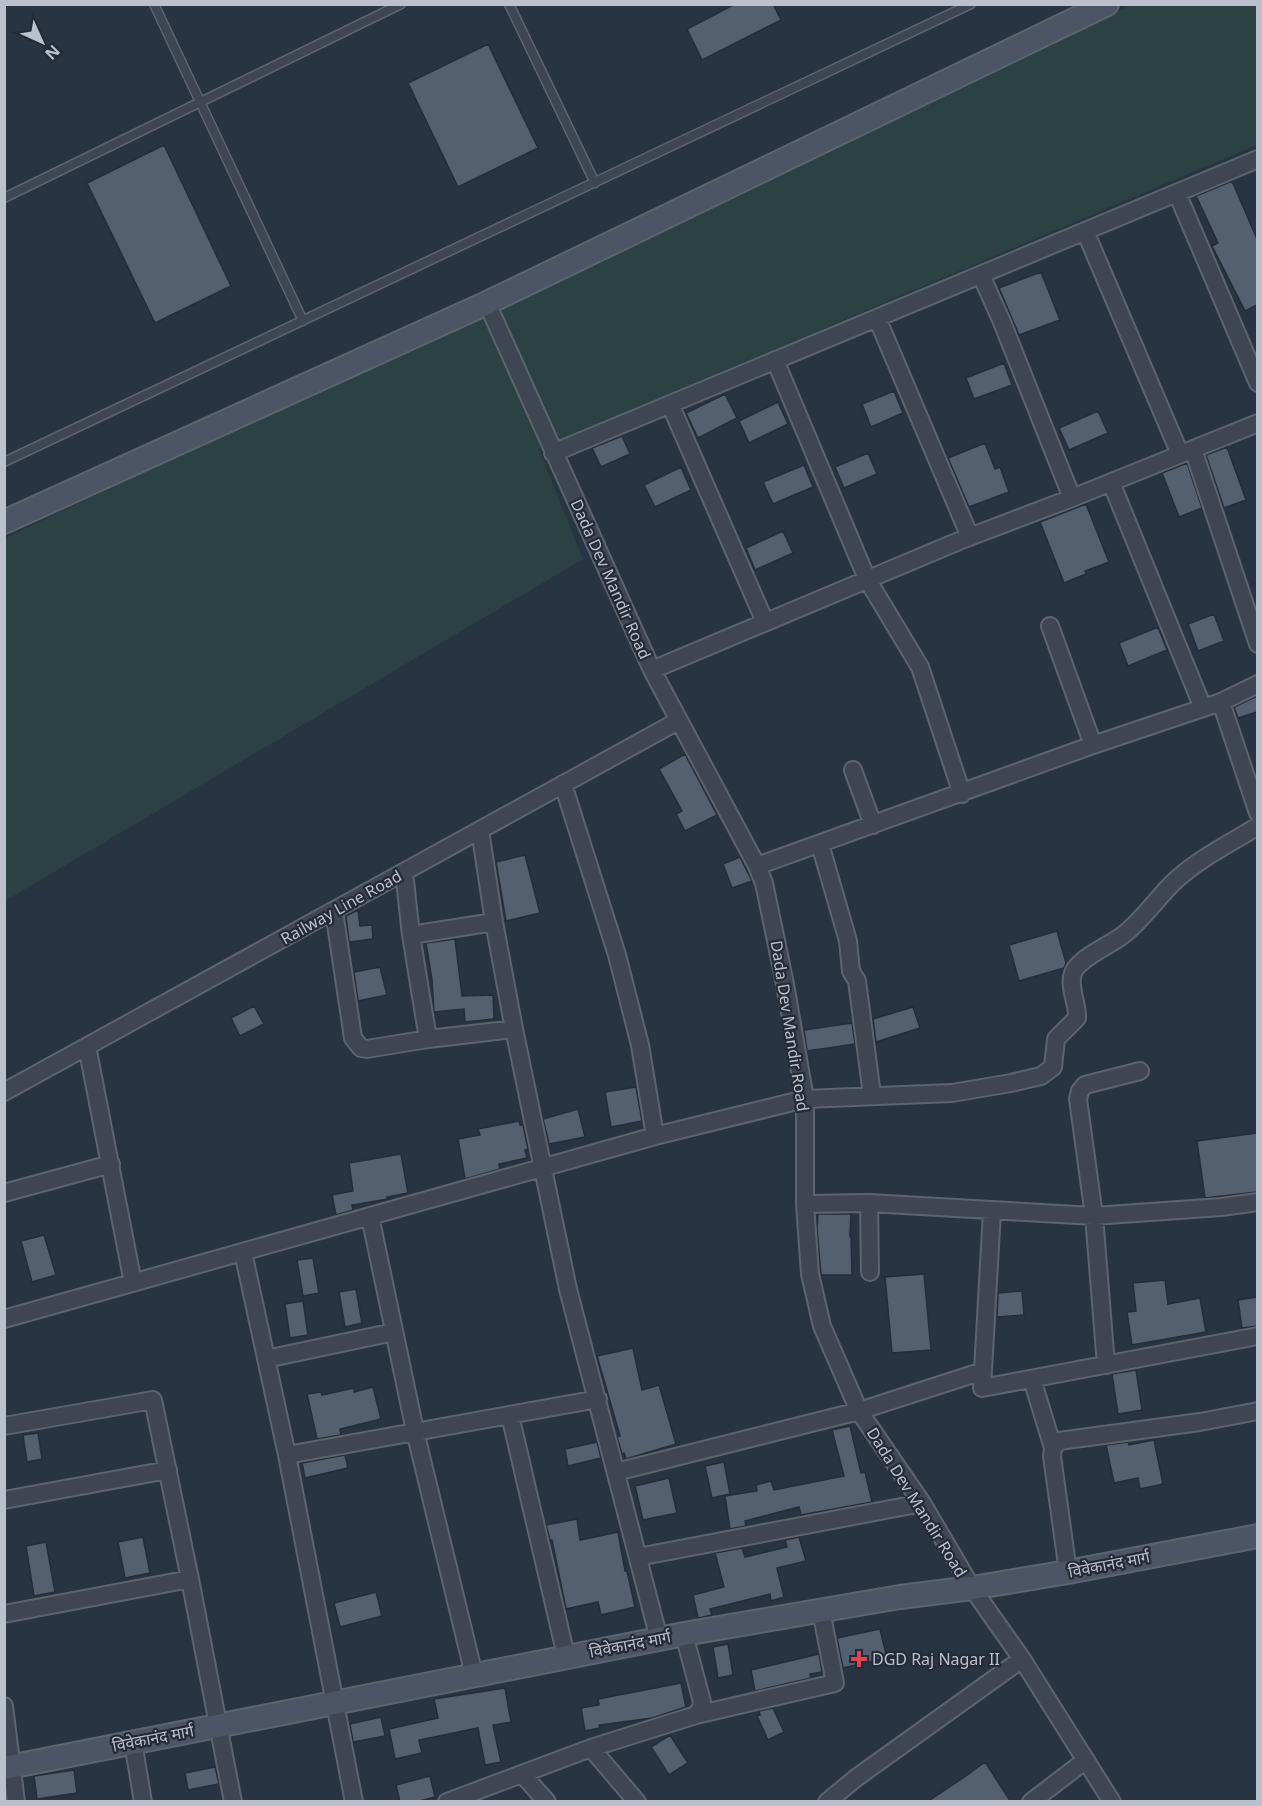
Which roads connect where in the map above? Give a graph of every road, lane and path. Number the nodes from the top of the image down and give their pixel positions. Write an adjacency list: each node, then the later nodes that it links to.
1 (154, 4): 6 (lane)
2 (401, 4): 6 (lane)
3 (509, 4): 8 (lane)
4 (971, 4): 8 (lane)
5 (1107, 4): 13 (street)
6 (202, 102): 10 (lane); 15 (lane)
7 (1257, 159): 9 (street)
8 (595, 183): 15 (lane)
9 (1177, 193): 11 (street); 17 (street)
10 (4, 198)
11 (1084, 231): 12 (street); 20 (street)
12 (981, 274): 14 (street); 24 (street)
13 (487, 303): 21 (street, Dada Dev Mandir Road); 25 (street)
14 (877, 318): 16 (street); 26 (street)
15 (303, 321): 22 (lane)
16 (775, 360): 18 (street); 27 (street)
17 (1257, 383)
18 (670, 404): 21 (street); 28 (street)
19 (1257, 423): 20 (street)
20 (1187, 451): 23 (street); 30 (street)
21 (553, 453): 31 (street, Dada Dev Mandir Road)
22 (4, 462)
23 (1111, 482): 24 (street); 34 (street)
24 (1072, 498): 26 (street)
25 (4, 522)
26 (970, 537): 27 (street)
27 (867, 579): 28 (street); 39 (street)
28 (765, 622): 31 (street)
29 (1050, 626): 36 (street)
30 (1257, 644)
31 (652, 670): 35 (street, Dada Dev Mandir Road)
32 (1257, 684): 33 (street)
33 (1221, 702): 34 (street); 40 (street)
34 (1203, 708): 36 (street)
35 (678, 721): 38 (street, Railway Line Road); 45 (street, Dada Dev Mandir Road)
36 (1093, 745): 39 (street)
37 (853, 770): 41 (street)
38 (563, 784): 43 (street, Railway Line Road); 57 (street)
39 (962, 794): 41 (street)
40 (1257, 813)
41 (873, 825): 44 (street)
42 (1257, 826): 55 (street)
43 (480, 830): 46 (street, Railway Line Road); 48 (street)
44 (820, 844): 45 (street); 55 (street)
45 (757, 866): 56 (street, Dada Dev Mandir Road)
46 (404, 872): 47 (street, Railway Line Road); 49 (street)
47 (334, 910): 51 (street); 52 (street, Railway Line Road)
48 (494, 922): 49 (street); 50 (street)
49 (411, 935): 51 (street)
50 (514, 1029): 51 (street); 59 (street)
51 (428, 1039)
52 (87, 1046): 54 (street, Railway Line Road); 58 (street)
53 (1140, 1071): 66 (street)
54 (4, 1092)
55 (872, 1095): 56 (street)
56 (805, 1099): 57 (street); 63 (street, Dada Dev Mandir Road)
57 (655, 1136): 59 (street)
58 (111, 1164): 60 (street); 69 (street)
59 (541, 1167): 65 (street); 77 (street)
60 (4, 1193)
61 (1257, 1202): 66 (street)
62 (868, 1203): 63 (street); 64 (street); 68 (street)
63 (806, 1204): 78 (street, Dada Dev Mandir Road)
64 (992, 1211): 66 (street); 75 (street)
65 (370, 1216): 67 (street); 71 (street)
66 (1094, 1216): 74 (street)
67 (243, 1252): 69 (street); 73 (street)
68 (870, 1272)
69 (133, 1283): 70 (street)
70 (4, 1319)
71 (394, 1332): 73 (street); 82 (street)
72 (1257, 1336): 74 (street)
73 (266, 1359): 84 (street)
74 (1106, 1365): 76 (street)
75 (983, 1371): 76 (street); 78 (street)
76 (1032, 1379): 83 (street)
77 (598, 1400): 80 (street); 86 (street)
78 (859, 1411): 86 (street); 88 (street, Dada Dev Mandir Road)
79 (1257, 1411): 83 (street)
80 (510, 1415): 82 (street); 98 (street)
81 (4, 1426): 85 (street)
82 (415, 1431): 84 (street); 100 (street)
83 (1053, 1448): 91 (street)
84 (287, 1455): 101 (street)
85 (168, 1470): 87 (street); 92 (street)
86 (616, 1472): 90 (street)
87 (4, 1500)
88 (922, 1503): 90 (street); 93 (street, Dada Dev Mandir Road)
89 (1257, 1536): 91 (street, विवेकानंद मार्ग)
90 (638, 1557): 97 (street)
91 (1068, 1572): 93 (street, विवेकानंद मार्ग)
92 (190, 1579): 95 (street); 104 (street)
93 (972, 1588): 94 (street, विवेकानंद मार्ग); 99 (street, Dada Dev Mandir Road)
94 (821, 1610): 96 (street, विवेकानंद मार्ग); 103 (street)
95 (4, 1614)
96 (684, 1634): 97 (street, विवेकानंद मार्ग); 103 (street)
97 (659, 1639): 98 (street, विवेकानंद मार्ग)
98 (566, 1656): 100 (street, विवेकानंद मार्ग)
99 (1022, 1659): 107 (street, Dada Dev Mandir Road); 118 (street)
100 (474, 1675): 101 (street, विवेकानंद मार्ग)
101 (336, 1702): 104 (street, विवेकानंद मार्ग); 114 (street)
102 (4, 1706): 108 (street)
103 (696, 1715): 106 (street)
104 (219, 1725): 105 (street, विवेकानंद मार्ग); 113 (street)
105 (134, 1742): 108 (street, विवेकानंद मार्ग); 112 (street)
106 (591, 1748): 109 (street); 117 (street)
107 (1086, 1760): 119 (street); 120 (street, Dada Dev Mandir Road)
108 (8, 1767): 111 (street)
109 (523, 1775): 110 (street); 116 (street)
110 (484, 1796): 115 (street)
111 (16, 1802)
112 (143, 1802)
113 (233, 1802)
114 (354, 1802)
115 (447, 1802)
116 (547, 1802)
117 (637, 1802)
118 (827, 1802)
119 (1031, 1802)
120 (1112, 1802)

